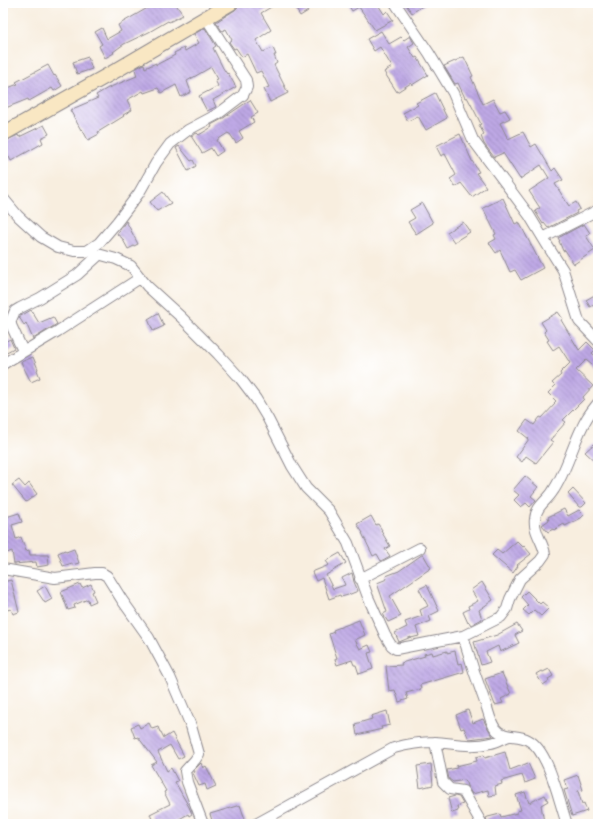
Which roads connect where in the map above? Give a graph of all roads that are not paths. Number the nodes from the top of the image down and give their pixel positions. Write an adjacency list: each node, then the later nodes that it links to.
1 (231, 3): 3 (main road)
2 (394, 3): 7 (street)
3 (206, 18): 4 (main road); 8 (street)
4 (3, 134)
5 (3, 198): 8 (street)
6 (598, 210): 7 (street)
7 (543, 238): 11 (street)
8 (87, 251): 9 (street)
9 (99, 255): 10 (street); 12 (street)
10 (140, 278): 12 (street); 17 (street)
11 (598, 341)
12 (23, 351): 13 (street)
13 (3, 364)
14 (598, 403): 18 (street)
15 (420, 548): 17 (street)
16 (3, 569): 21 (street)
17 (360, 579): 18 (street)
18 (463, 636): 19 (street)
19 (508, 736): 20 (street); 24 (street)
20 (435, 742): 22 (street); 23 (street)
21 (203, 824)
22 (256, 824)
23 (482, 824)
24 (567, 824)

